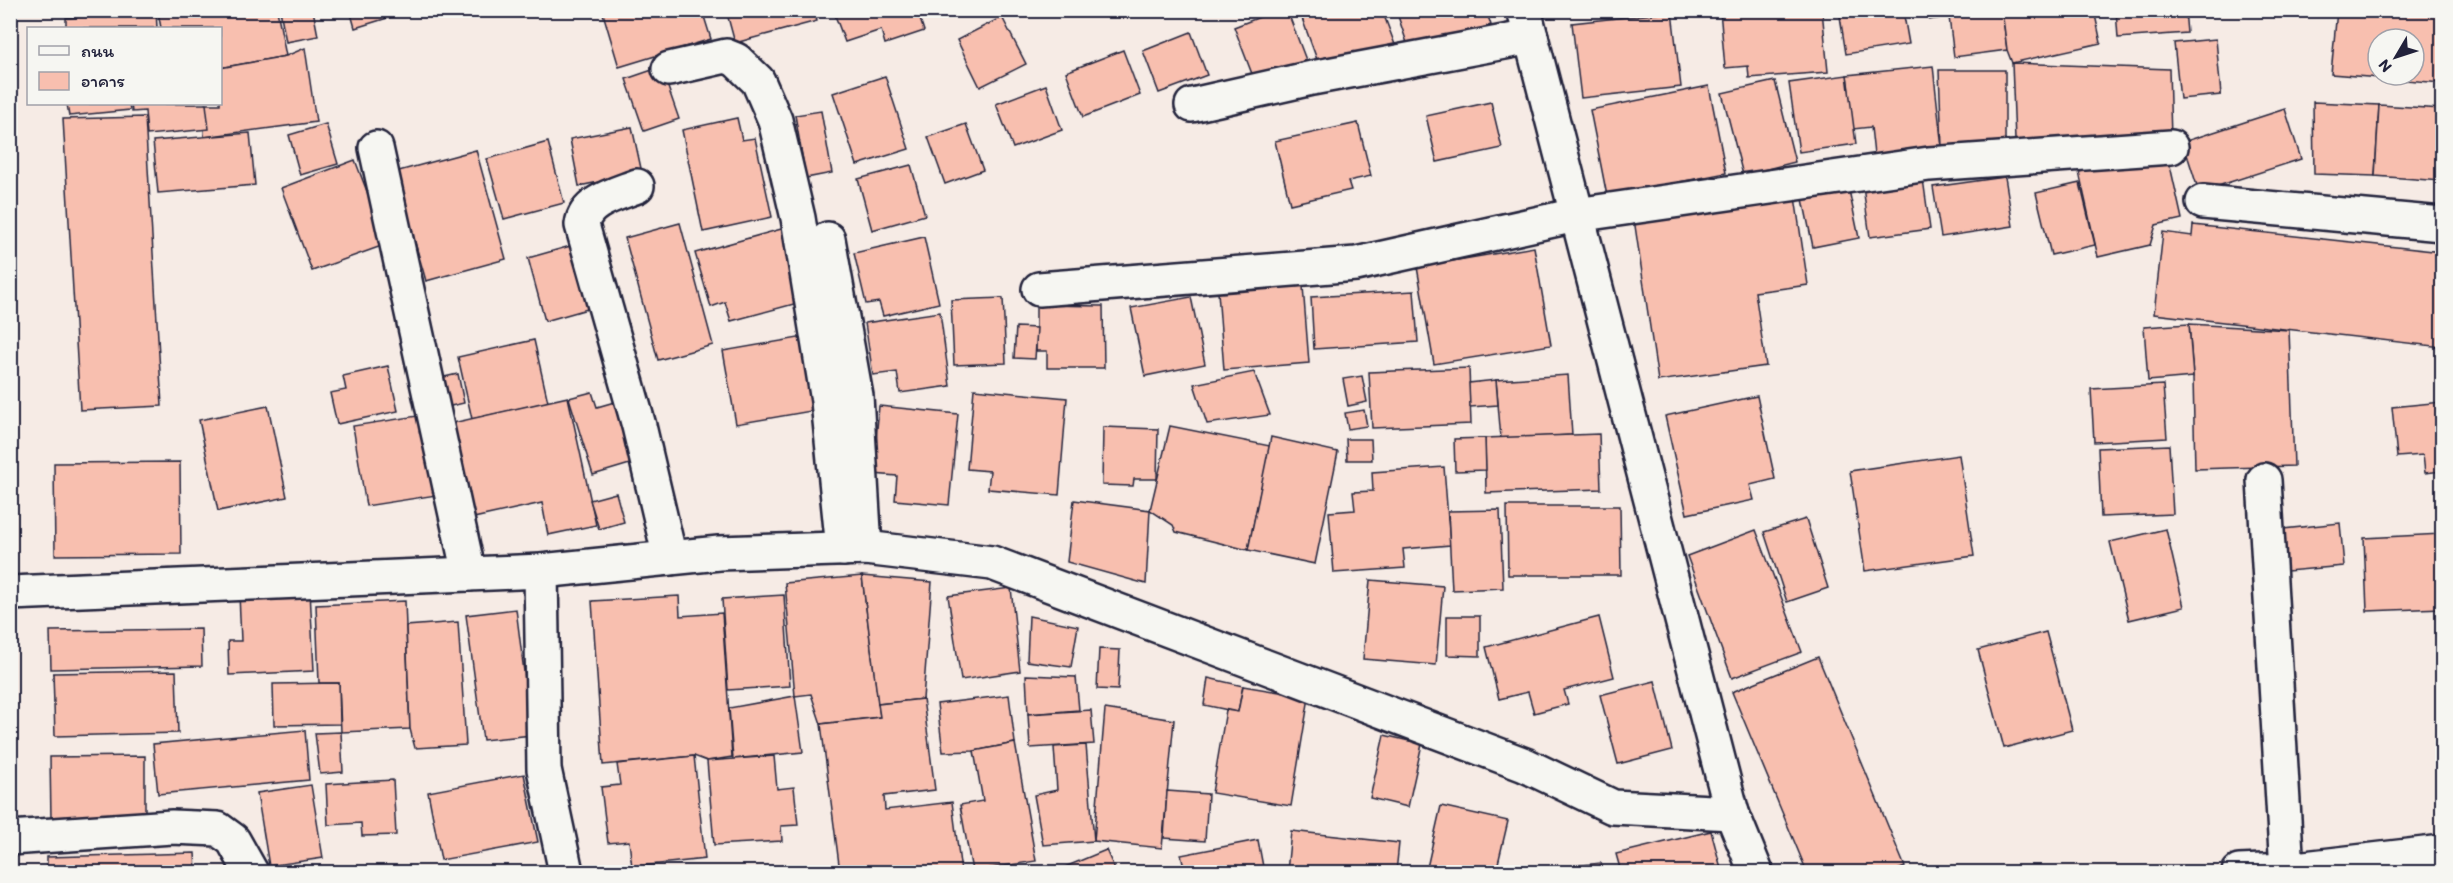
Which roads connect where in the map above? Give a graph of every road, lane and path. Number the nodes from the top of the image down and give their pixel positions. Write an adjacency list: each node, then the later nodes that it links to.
1 (1527, 24): 3 (street); 8 (street)
2 (669, 69): 13 (street)
3 (1192, 105)
4 (2171, 147): 8 (street)
5 (376, 148): 16 (street)
6 (637, 186): 14 (street)
7 (2203, 202): 9 (street)
8 (1576, 214): 11 (street); 18 (street)
9 (2442, 224)
10 (828, 239): 13 (street)
11 (1039, 289)
12 (2264, 480): 21 (street)
13 (854, 549): 14 (street); 18 (street)
14 (670, 558): 15 (street)
15 (541, 571): 16 (street); 23 (street)
16 (469, 574): 17 (street)
17 (10, 593)
18 (1732, 813): 24 (street)
19 (10, 838): 22 (street)
20 (2442, 852): 21 (street)
21 (2287, 870): 25 (street)
22 (250, 873)
23 (566, 873)
24 (1756, 873)
25 (2239, 873)

